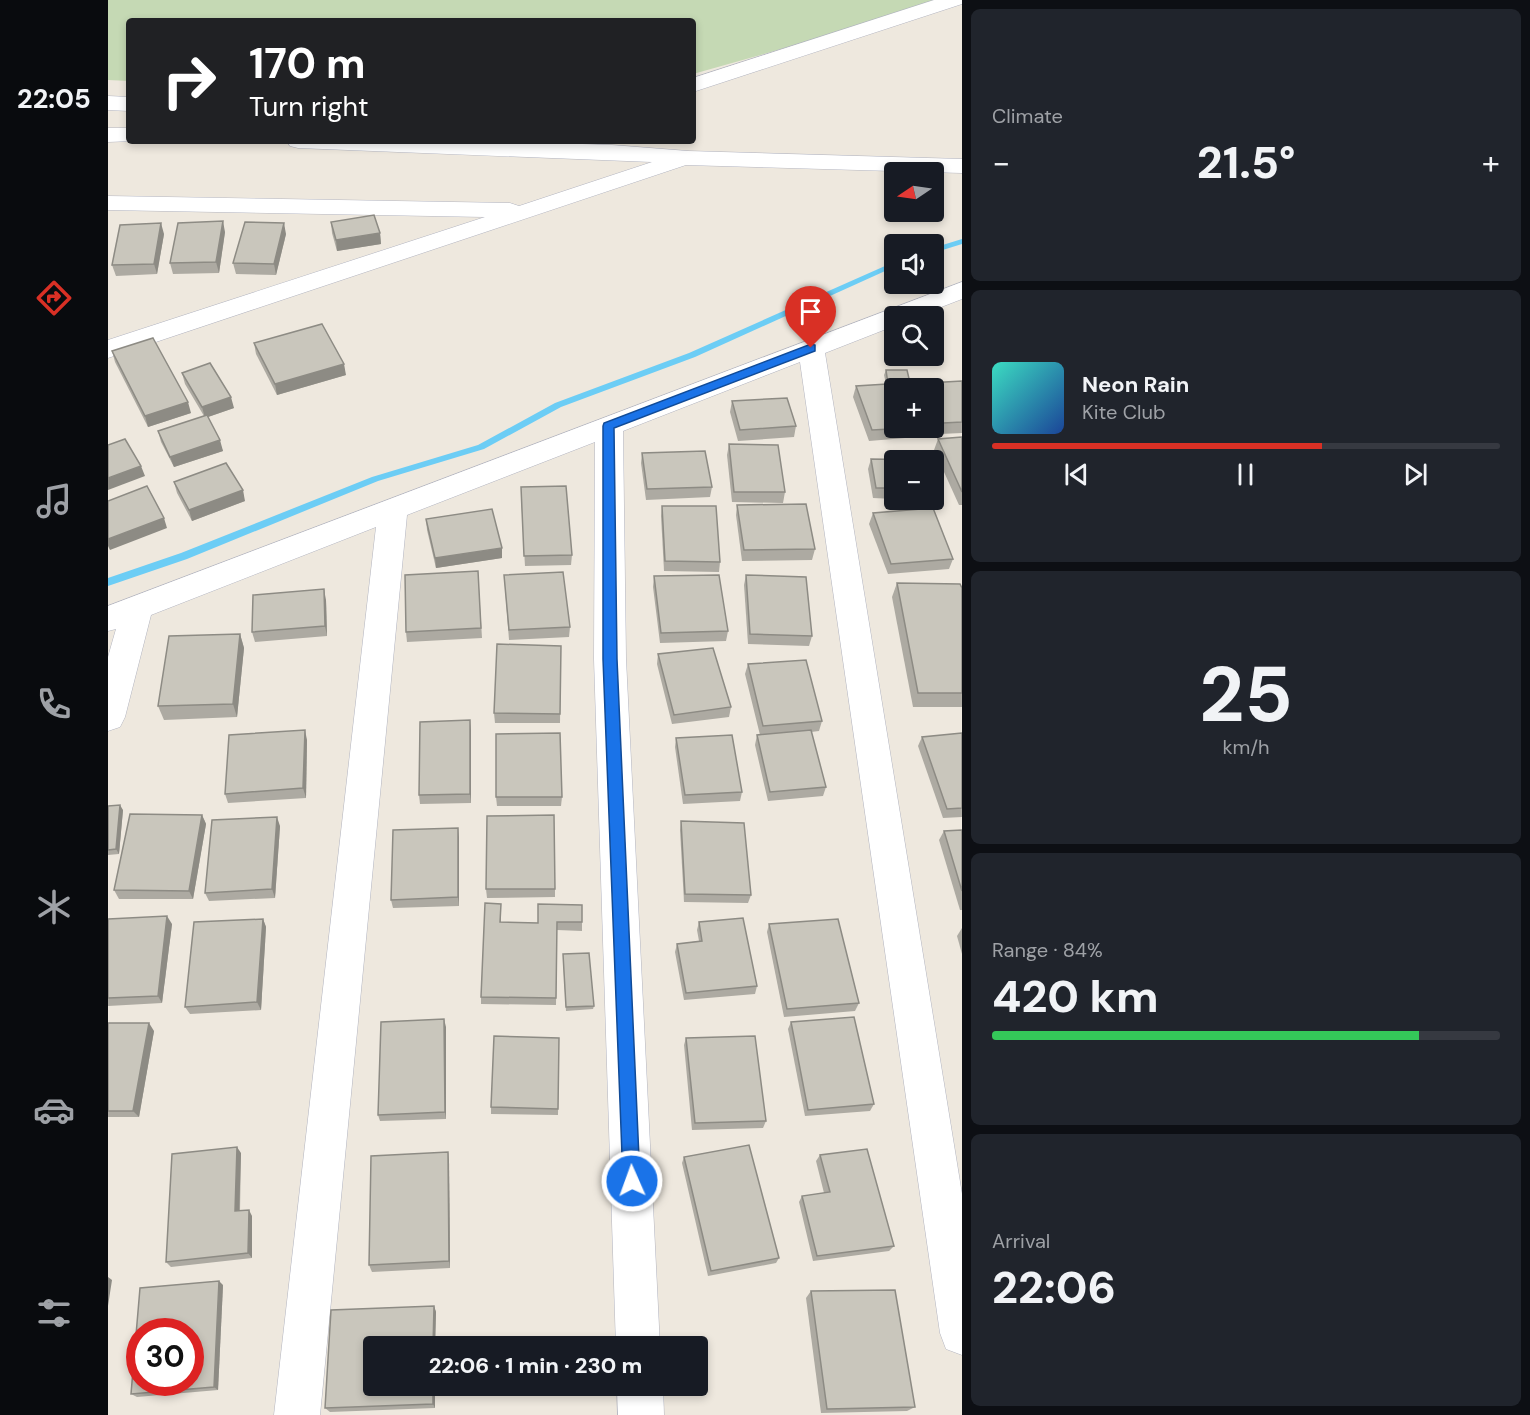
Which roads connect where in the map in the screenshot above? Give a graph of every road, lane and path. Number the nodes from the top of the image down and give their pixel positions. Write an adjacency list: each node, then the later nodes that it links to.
1 (954, 0): 2 (street)
2 (696, 84)
3 (108, 103): 4 (street)
4 (126, 104)
5 (108, 135): 6 (street)
6 (126, 135)
7 (486, 144): 8 (street)
8 (611, 146): 9 (street)
9 (688, 158): 10 (street); 13 (street)
10 (962, 166)
11 (108, 203): 12 (street)
12 (416, 207): 13 (street); 14 (street)
13 (536, 210): 14 (street)
14 (471, 231): 17 (street)
15 (962, 290): 16 (street)
16 (811, 348): 18 (street); 22 (street)
17 (108, 349)
18 (609, 426): 19 (street); 23 (street)
19 (393, 510): 20 (street); 25 (street)
20 (122, 614): 21 (street)
21 (108, 717)
22 (962, 1334)
23 (638, 1336)
24 (640, 1396): 26 (street)
25 (297, 1415)
26 (641, 1415)

